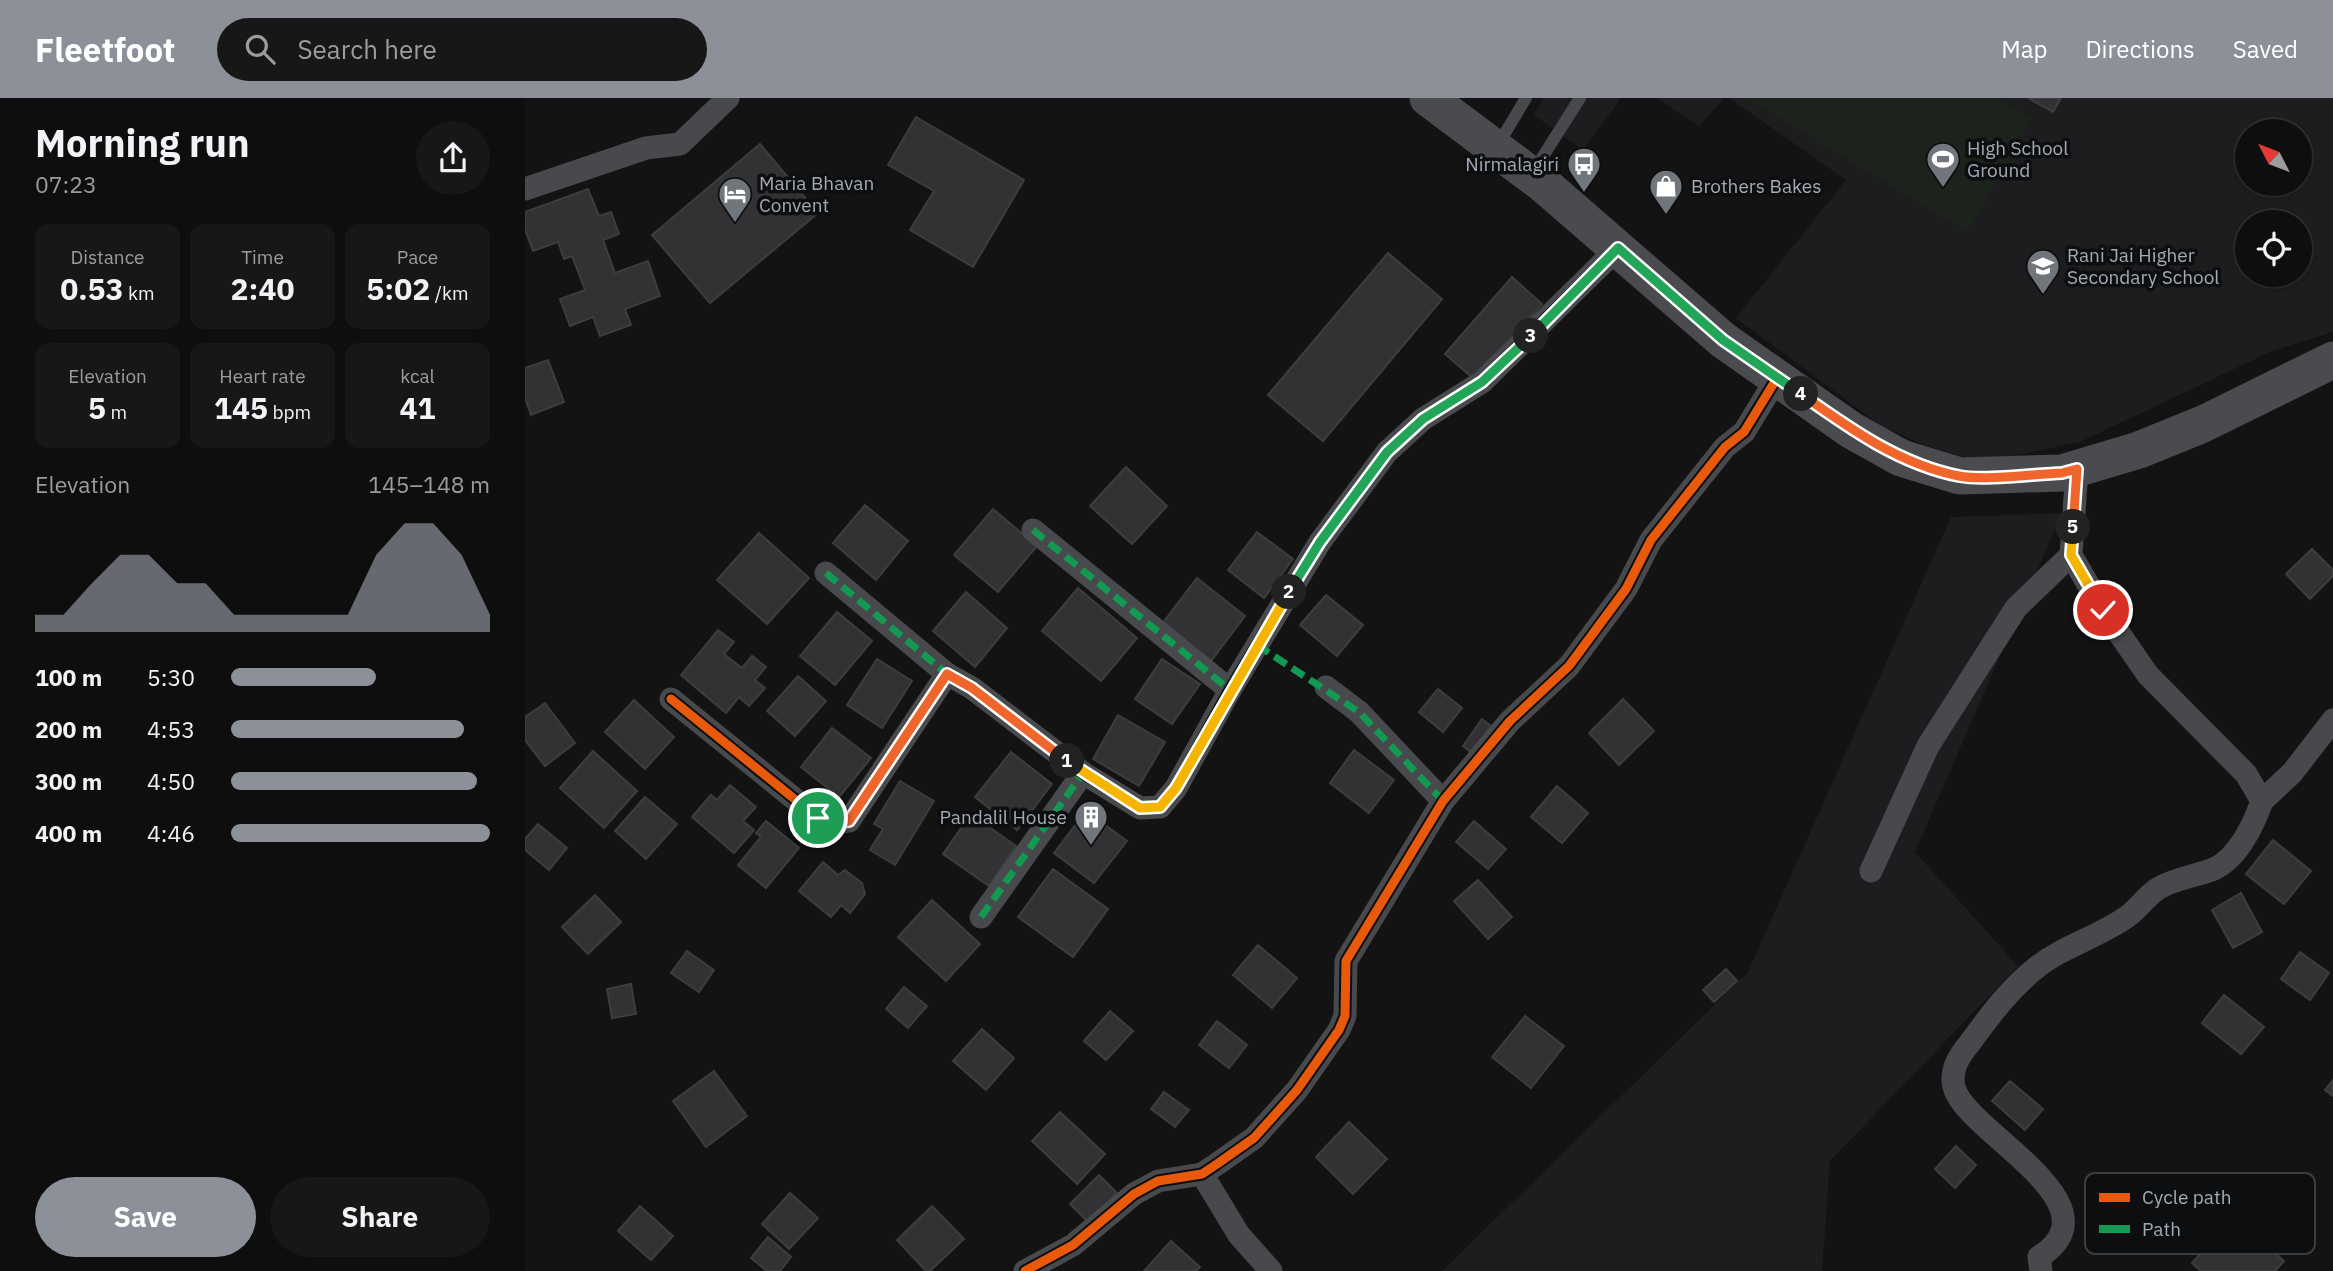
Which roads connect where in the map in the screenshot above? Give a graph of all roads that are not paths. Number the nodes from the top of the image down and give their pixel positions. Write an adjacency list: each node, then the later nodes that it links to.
1 (728, 98): 7 (street)
2 (1428, 98): 5 (main road)
3 (1526, 98): 5 (lane)
4 (1580, 98): 6 (lane)
5 (1496, 148): 6 (main road)
6 (1531, 175): 8 (main road)
7 (525, 190)
8 (1618, 248): 10 (main road); 17 (street)
9 (2333, 360): 11 (main road)
10 (1777, 378): 11 (main road); 21 (street)
11 (2077, 469): 13 (street)
12 (1033, 530): 17 (street)
13 (2071, 555): 22 (street); 23 (street)
14 (826, 573): 15 (street)
15 (947, 674): 18 (street); 20 (street)
16 (1326, 687): 21 (street)
17 (1230, 690): 20 (street)
18 (671, 699)
19 (2333, 720): 22 (street)
20 (1083, 773): 24 (street)
21 (1443, 801): 25 (street)
22 (2262, 801): 28 (street)
23 (1871, 871)
24 (981, 917)
25 (1202, 1174): 26 (street); 27 (street)
26 (1025, 1271)
27 (1271, 1271)
28 (2041, 1271)

